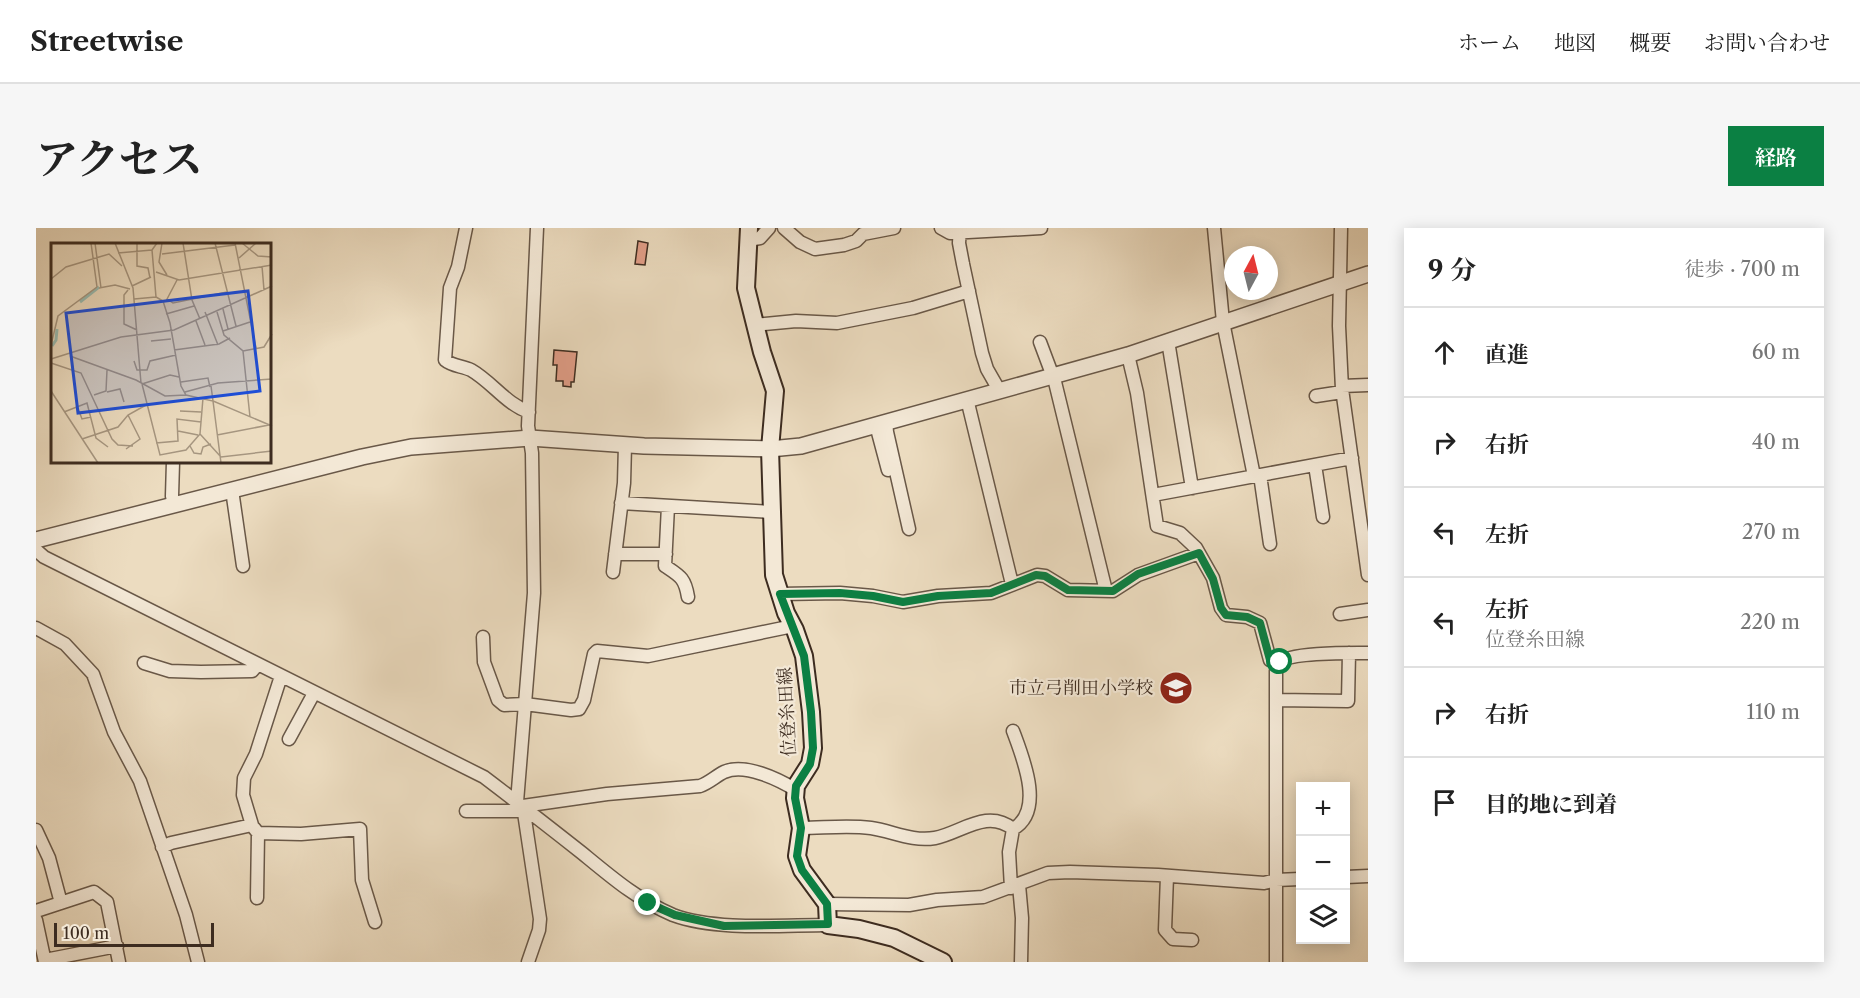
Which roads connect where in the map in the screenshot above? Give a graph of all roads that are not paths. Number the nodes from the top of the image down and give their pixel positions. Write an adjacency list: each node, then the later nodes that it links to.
1 (466, 228): 26 (street)
2 (537, 228): 26 (street)
3 (769, 228): 11 (street)
4 (784, 228): 5 (street)
5 (894, 228)
6 (941, 228): 10 (street)
7 (1041, 228): 10 (street)
8 (1214, 228): 15 (street)
9 (1341, 228): 13 (street)
10 (960, 230): 14 (street)
11 (749, 234): 16 (main road, 位登糸田線)
12 (1368, 274): 13 (street)
13 (1340, 284): 15 (street); 22 (street)
14 (969, 291): 16 (street); 23 (street)
15 (1223, 322): 17 (street); 35 (street)
16 (755, 325): 30 (main road, 位登糸田線)
17 (1168, 341): 19 (street); 36 (street)
18 (1040, 342): 20 (street)
19 (1128, 355): 20 (street); 38 (street)
20 (1052, 376): 23 (street); 55 (street)
21 (1368, 385): 22 (street)
22 (1342, 389): 24 (street); 31 (street)
23 (999, 390): 25 (street)
24 (1317, 396)
25 (967, 399): 27 (street); 54 (street)
26 (529, 412): 28 (street)
27 (881, 424): 30 (street); 34 (street); 44 (street)
28 (530, 438): 29 (street); 37 (street); 71 (street)
29 (625, 445): 30 (street); 39 (street)
30 (770, 449): 42 (main road, 位登糸田線)
31 (1352, 458): 33 (street); 53 (street)
32 (173, 464): 40 (street)
33 (1315, 465): 35 (street); 43 (street)
34 (888, 470)
35 (1257, 476): 36 (street); 46 (street)
36 (1192, 488): 38 (street)
37 (232, 490): 40 (street); 51 (street)
38 (1153, 495): 48 (street)
39 (621, 503): 41 (street); 49 (street)
40 (174, 505): 45 (street)
41 (668, 506): 42 (street); 50 (street)
42 (771, 512): 56 (main road, 位登糸田線)
43 (1323, 517)
44 (909, 529)
45 (36, 540)
46 (1270, 544)
47 (36, 550): 67 (street)
48 (1199, 553): 55 (street); 65 (street)
49 (615, 554): 50 (street); 52 (street)
50 (666, 554): 57 (street)
51 (243, 566)
52 (613, 572)
53 (1368, 575)
54 (1012, 584): 55 (street); 56 (street)
55 (1106, 591)
56 (780, 594): 60 (main road, 位登糸田線)
57 (688, 597)
58 (1368, 610): 59 (street)
59 (1340, 614)
60 (793, 626): 71 (street); 74 (main road, 位登糸田線)
61 (36, 628): 81 (street)
62 (483, 637): 71 (street)
63 (1349, 653): 64 (street); 65 (street); 70 (street)
64 (1368, 653)
65 (1280, 662): 70 (street)
66 (144, 663): 67 (street)
67 (258, 664): 68 (street)
68 (281, 676): 69 (street); 78 (street)
69 (315, 693): 73 (street); 75 (street)
70 (1277, 700): 86 (street)
71 (525, 704): 75 (street)
72 (1014, 731): 79 (street)
73 (289, 739)
74 (796, 790): 75 (street); 77 (main road)
75 (521, 806): 76 (street); 94 (street); 98 (street)
76 (466, 811)
77 (801, 828): 79 (street); 90 (main road)
78 (255, 829): 81 (street); 88 (street); 93 (street)
79 (1013, 829): 87 (street)
80 (36, 830): 89 (street)
81 (162, 847): 100 (street)
82 (1167, 876): 86 (street); 87 (street); 95 (street)
83 (1368, 876): 84 (street)
84 (1350, 877)
85 (1296, 879): 86 (street)
86 (1276, 880): 103 (street)
87 (1015, 887): 90 (street); 102 (street)
88 (257, 898)
89 (61, 903): 91 (street); 96 (street)
90 (827, 904): 94 (main road)
91 (36, 911)
92 (36, 920): 97 (street)
93 (375, 922)
94 (828, 924): 101 (main road)
95 (1192, 940)
96 (117, 946): 97 (street); 99 (street)
97 (45, 961)
98 (529, 961)
99 (119, 962)
100 (198, 962)
101 (943, 962)
102 (1021, 962)
103 (1276, 962)

